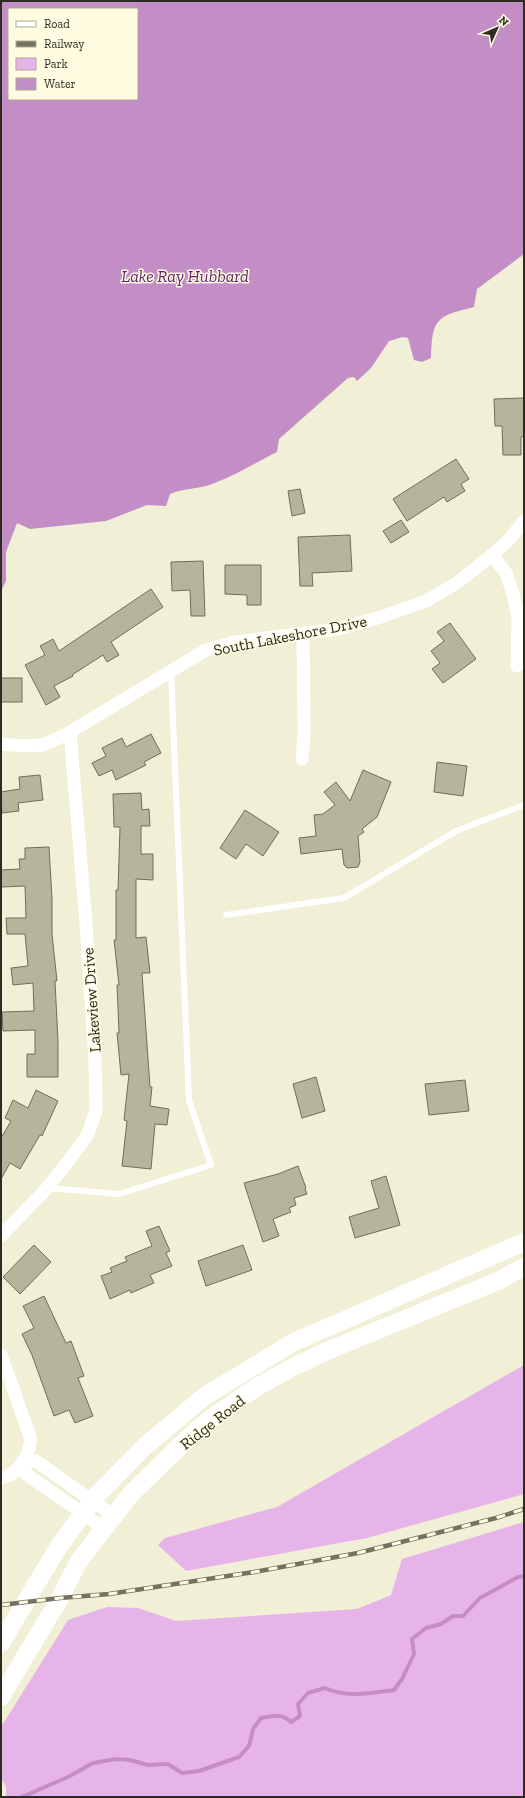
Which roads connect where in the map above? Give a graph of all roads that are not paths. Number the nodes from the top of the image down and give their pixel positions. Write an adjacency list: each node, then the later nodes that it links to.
1 (524, 521): 2 (street, South Lakeshore Drive)
2 (492, 555): 3 (street, South Lakeshore Drive); 4 (street)
3 (303, 634): 5 (street, South Lakeshore Drive); 8 (street)
4 (517, 666)
5 (171, 670): 6 (street, South Lakeshore Drive); 11 (lane)
6 (70, 732): 7 (street, South Lakeshore Drive); 11 (street, Lakeview Drive)
7 (1, 744)
8 (302, 759)
9 (524, 805): 10 (lane)
10 (226, 915)
11 (47, 1188): 12 (street, Lakeview Drive)
12 (1, 1236)
13 (524, 1242): 15 (main road, Ridge Road)
14 (524, 1267): 16 (main road, Ridge Road)
15 (460, 1270): 16 (main road); 19 (main road, Ridge Road)
16 (469, 1292): 19 (main road, Ridge Road)
17 (1, 1355): 18 (street)
18 (5, 1378): 20 (street)
19 (232, 1392): 22 (main road, Ridge Road); 23 (main road, Ridge Road)
20 (23, 1462): 21 (street); 22 (street)
21 (1, 1478)
22 (88, 1507): 23 (street); 24 (main road, Ridge Road)
23 (109, 1522): 25 (main road, Ridge Road)
24 (1, 1644)
25 (1, 1697)

